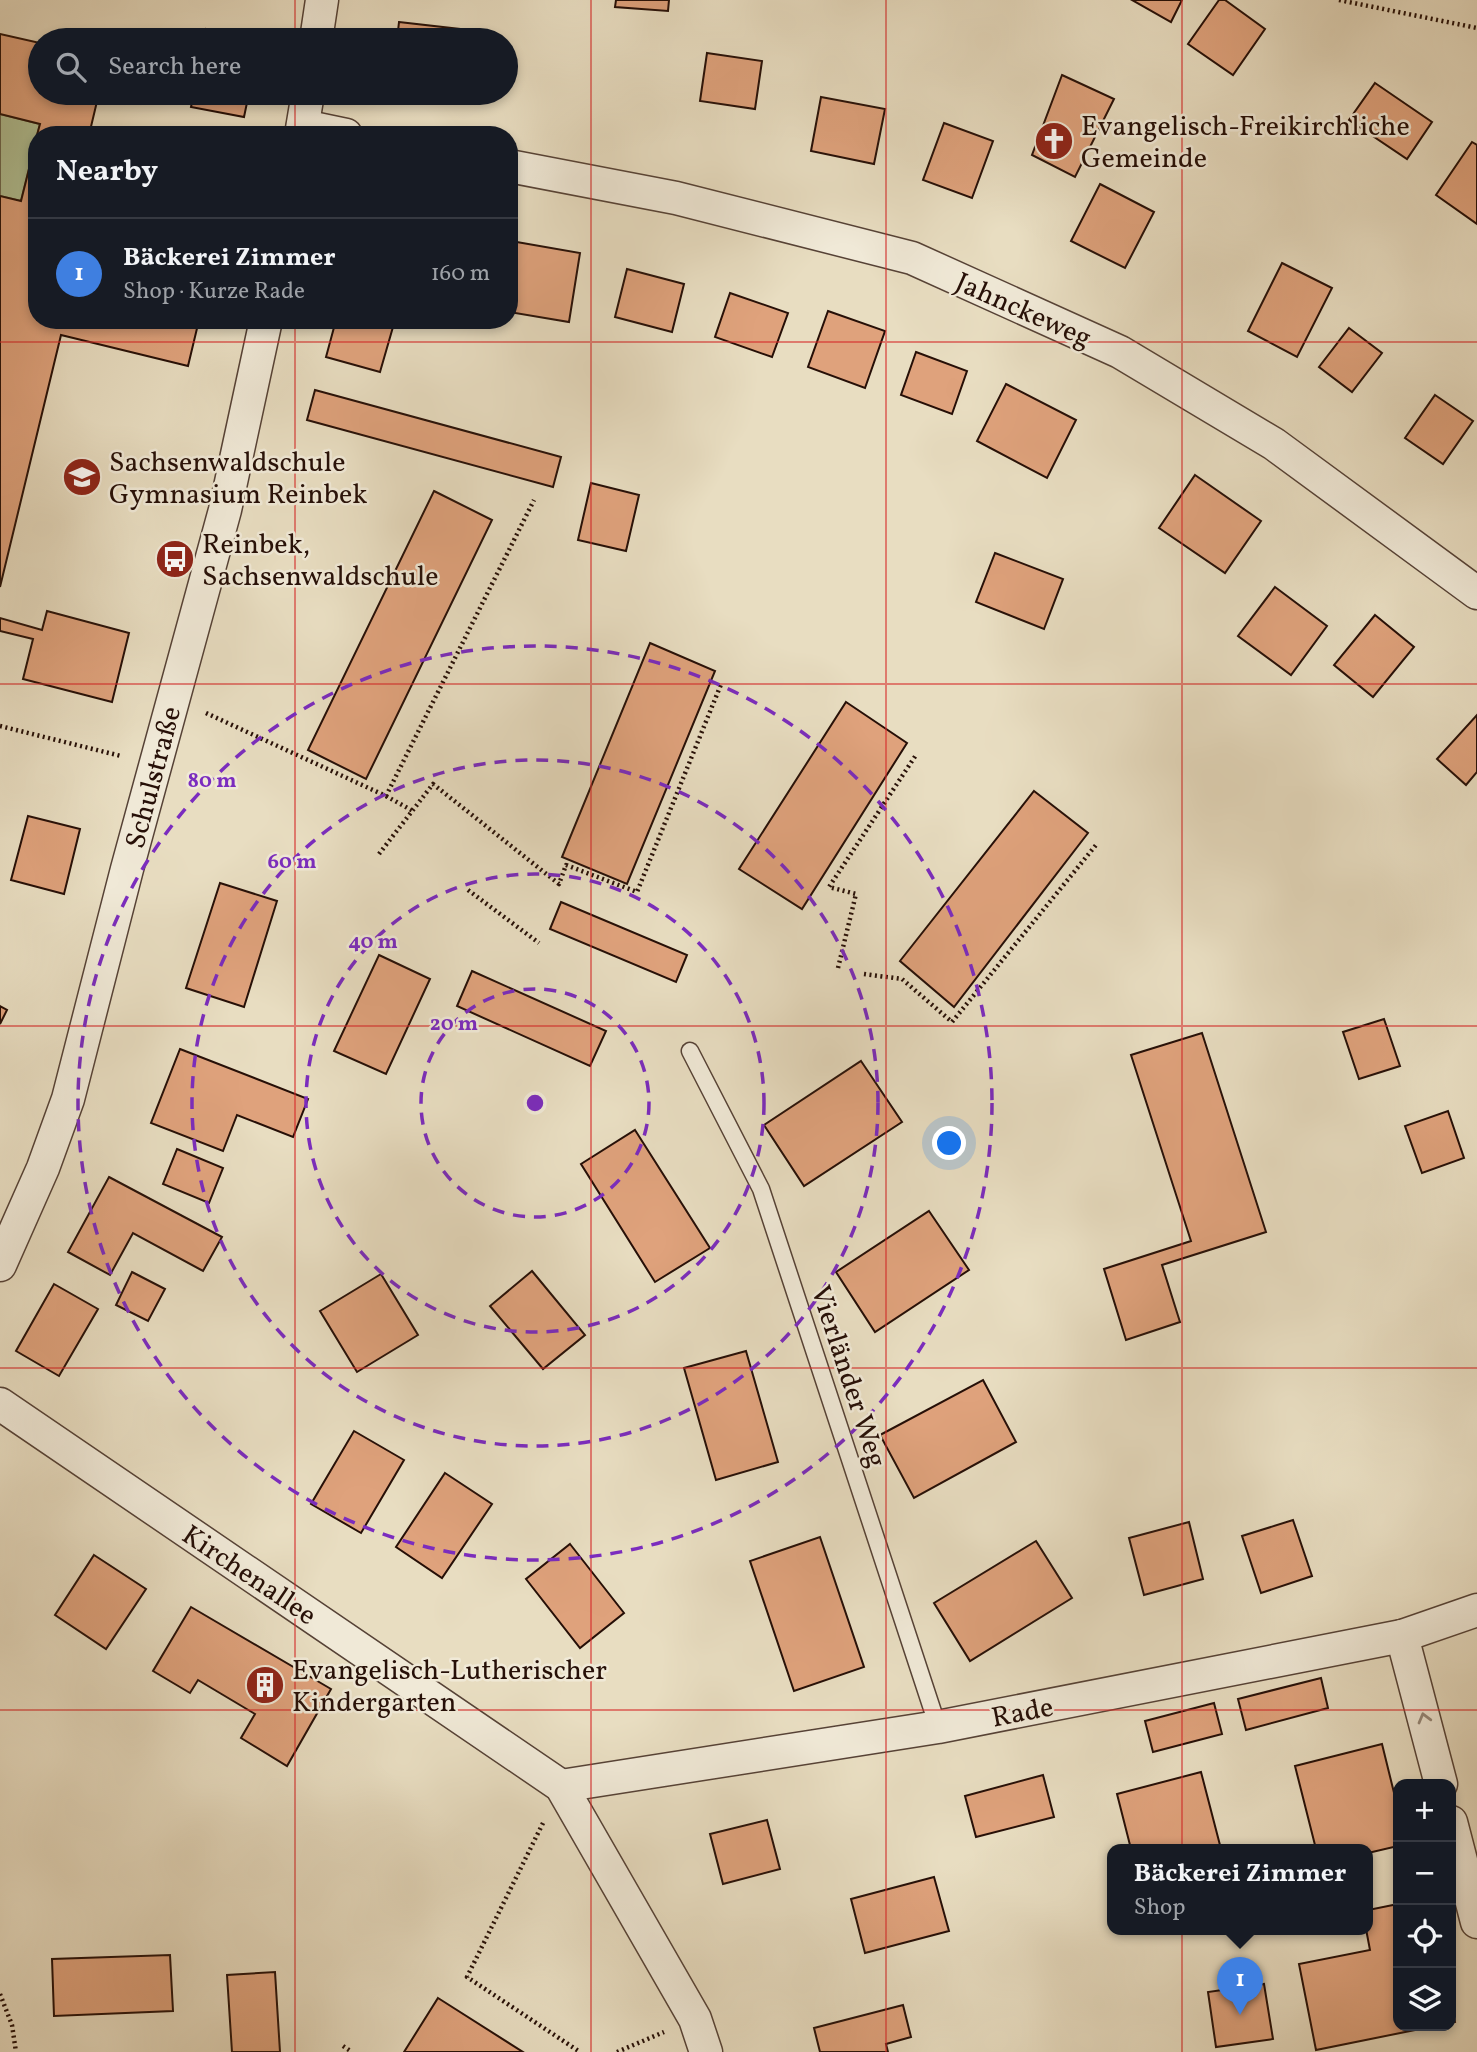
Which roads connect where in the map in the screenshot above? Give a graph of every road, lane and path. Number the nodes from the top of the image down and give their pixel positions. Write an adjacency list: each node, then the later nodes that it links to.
1 (322, 0): 3 (street)
2 (1339, 0): 4 (path)
3 (318, 28)
4 (1477, 28)
5 (306, 105): 6 (street)
6 (303, 126)
7 (518, 168): 10 (street, Jahnckeweg)
8 (264, 329): 12 (street, Schulstraße)
9 (534, 500): 16 (path)
10 (1477, 593)
11 (722, 682): 17 (path)
12 (174, 699): 15 (street, Schulstraße); 16 (path)
13 (0, 726): 15 (path)
14 (916, 754): 22 (path)
15 (156, 764): 25 (street, Schulstraße)
16 (386, 796): 17 (path)
17 (413, 811): 19 (path)
18 (1096, 845): 23 (path)
19 (379, 854)
20 (467, 890): 21 (path)
21 (539, 943)
22 (838, 968)
23 (864, 974)
24 (691, 1051): 29 (lane, Vierländer Weg)
25 (0, 1265)
26 (0, 1404): 31 (street, Kirchenallee)
27 (1477, 1610): 28 (street, Rade)
28 (1402, 1636): 29 (street, Rade); 30 (street, one-way to 28)
29 (938, 1727): 31 (street, Rade)
30 (1440, 1779)
31 (561, 1786): 35 (street, Kirchenallee); 39 (path)
32 (1456, 1841): 33 (street)
33 (1477, 1922)
34 (0, 1994): 37 (path)
35 (695, 2019): 40 (path); 41 (street, Kirchenallee)
36 (343, 2046): 38 (path)
37 (16, 2052)
38 (352, 2052)
39 (580, 2052)
40 (617, 2052)
41 (706, 2052)

